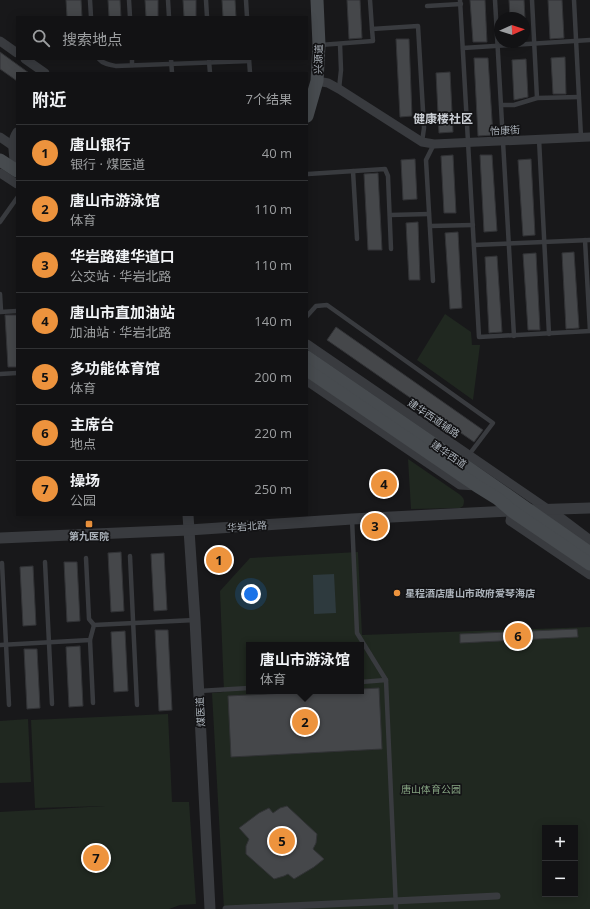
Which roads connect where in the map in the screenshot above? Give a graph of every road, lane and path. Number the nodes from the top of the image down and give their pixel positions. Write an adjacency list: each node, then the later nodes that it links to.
1 (90, 0): 15 (lane)
2 (129, 0): 16 (lane)
3 (168, 0): 17 (lane)
4 (206, 0): 18 (lane)
5 (246, 0): 19 (lane)
6 (308, 0): 43 (main road, 兴源道)
7 (317, 0): 24 (main road, 兴源道)
8 (370, 0): 20 (lane)
9 (495, 0): 14 (lane)
10 (532, 0): 27 (lane)
11 (574, 0): 23 (lane)
12 (461, 2): 13 (lane); 29 (lane)
13 (427, 6)
14 (496, 12)
15 (91, 16)
16 (130, 16)
17 (169, 16)
18 (207, 16)
19 (247, 16)
20 (372, 29): 25 (lane); 54 (lane)
21 (590, 40): 23 (lane)
22 (0, 41): 31 (street)
23 (576, 41): 27 (lane); 45 (lane)
24 (319, 44): 25 (lane); 43 (main road, 兴源道)
25 (340, 44): 44 (lane)
26 (530, 44): 27 (lane)
27 (534, 44): 46 (lane)
28 (494, 46): 29 (lane)
29 (463, 48): 55 (lane)
30 (497, 48): 47 (lane)
31 (16, 52)
32 (26, 60): 39 (street)
33 (100, 60): 38 (lane)
34 (132, 60): 38 (lane)
35 (209, 60): 36 (lane); 37 (lane); 41 (lane)
36 (249, 60): 42 (lane)
37 (171, 61): 38 (lane); 40 (lane)
38 (132, 65)
39 (44, 72)
40 (172, 72)
41 (210, 72)
42 (250, 72)
43 (312, 84): 44 (street, 怡康街); 48 (main road, 兴源道)
44 (339, 89): 54 (street, 怡康街)
45 (579, 97): 46 (lane); 51 (lane)
46 (537, 98): 47 (lane)
47 (501, 105): 53 (lane)
48 (308, 110)
49 (16, 134): 57 (street)
50 (0, 137): 57 (street)
51 (586, 137): 52 (street, 怡康街)
52 (538, 139): 53 (street, 怡康街); 71 (lane)
53 (503, 141): 55 (street, 怡康街); 72 (lane)
54 (422, 142): 56 (street, 怡康街)
55 (468, 142): 56 (street, 怡康街); 67 (lane)
56 (434, 144): 64 (lane)
57 (13, 156): 58 (main road)
58 (0, 160)
59 (354, 171): 61 (lane); 65 (lane); 69 (lane)
60 (0, 173): 62 (street)
61 (308, 174)
62 (16, 183)
63 (16, 199): 66 (lane)
64 (429, 214): 65 (lane); 68 (lane)
65 (390, 215): 74 (lane)
66 (0, 222)
67 (473, 224): 68 (lane); 73 (lane)
68 (430, 226): 75 (lane)
69 (357, 239)
70 (588, 240): 71 (lane); 80 (lane)
71 (544, 242): 72 (lane); 81 (lane)
72 (509, 244): 73 (lane); 82 (lane)
73 (474, 246): 82 (lane)
74 (391, 249)
75 (433, 282)
76 (0, 294): 78 (lane)
77 (16, 311): 78 (lane)
78 (0, 312)
79 (308, 315): 89 (lane)
80 (590, 331): 81 (lane)
81 (549, 334): 82 (lane)
82 (514, 336)
83 (308, 345): 89 (street, 建华西道辅路)
84 (308, 358): 89 (main road, 建华西道)
85 (308, 371): 90 (main road, 建华西道)
86 (16, 373): 87 (lane)
87 (0, 374)
88 (308, 382): 90 (street)
89 (466, 459): 92 (main road, 建华西道); 93 (street, 建华西道辅路)
90 (477, 486): 94 (main road, 建华西道)
91 (590, 508): 93 (street, 华岩北路)
92 (529, 510): 93 (street, 华岩北路); 94 (street, 华岩北路); 100 (main road, 建华西道)
93 (549, 510): 99 (street)
94 (512, 511): 96 (street, 华岩北路); 105 (main road, 建华西道); 106 (street)
95 (188, 516): 97 (street, 煤医道)
96 (352, 520): 97 (street, 华岩北路); 111 (lane)
97 (189, 530): 98 (street, 华岩北路); 107 (street, 煤医道)
98 (0, 538)
99 (590, 541)
100 (590, 553)
101 (130, 556): 108 (lane)
102 (86, 558): 109 (lane)
103 (45, 562): 112 (lane)
104 (2, 563): 115 (lane)
105 (590, 564)
106 (590, 576)
107 (195, 620): 108 (lane); 119 (street, 煤医道)
108 (133, 623): 109 (lane); 123 (lane)
109 (94, 625): 110 (lane)
110 (90, 640): 112 (lane); 120 (lane)
111 (363, 642)
112 (49, 643): 115 (lane); 121 (lane)
113 (364, 644): 116 (lane)
114 (0, 645): 115 (lane)
115 (6, 645): 122 (lane)
116 (386, 680): 117 (lane); 125 (lane)
117 (364, 682)
118 (246, 688): 119 (lane)
119 (198, 691): 126 (street, 煤医道)
120 (92, 703)
121 (52, 704)
122 (9, 705)
123 (137, 705)
124 (497, 896): 125 (street)
125 (395, 901): 127 (street); 128 (lane)
126 (210, 909)
127 (226, 909)
128 (396, 909)

